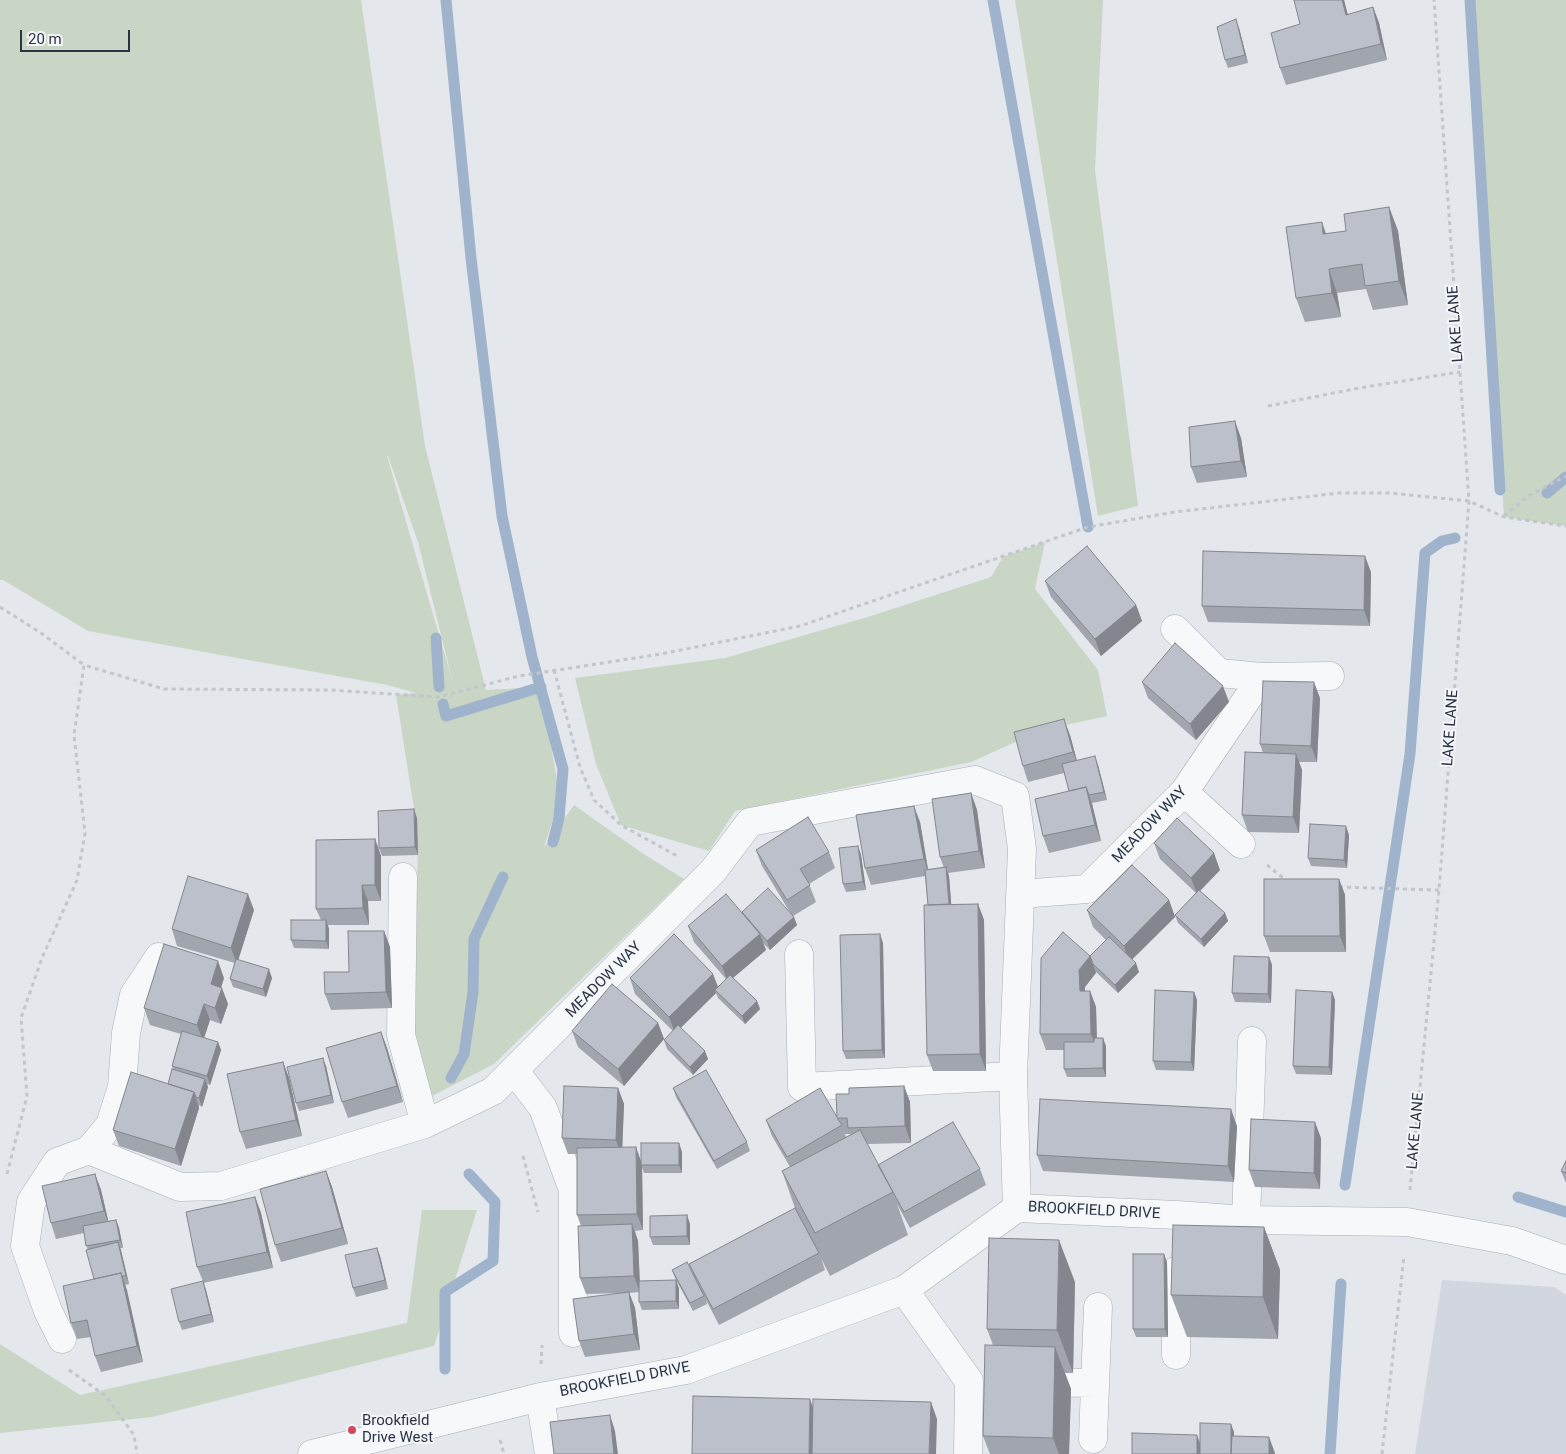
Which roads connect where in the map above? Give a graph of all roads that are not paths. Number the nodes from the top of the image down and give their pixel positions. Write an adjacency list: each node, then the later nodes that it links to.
1 (1175, 629): 3 (street)
2 (1330, 676): 3 (street)
3 (1262, 677): 4 (street, MEADOW WAY)
4 (1184, 792): 5 (street); 7 (street, MEADOW WAY)
5 (1241, 844)
6 (403, 877): 13 (street)
7 (1021, 894): 11 (street, MEADOW WAY); 12 (street, MEADOW WAY)
8 (799, 954): 12 (street)
9 (159, 957): 14 (street)
10 (1252, 1041): 17 (street)
11 (514, 1070): 13 (street, MEADOW WAY); 21 (street)
12 (1013, 1076): 15 (street, MEADOW WAY)
13 (425, 1124): 14 (street, MEADOW WAY)
14 (89, 1150): 22 (street)
15 (1017, 1208): 16 (street, BROOKFIELD DRIVE); 19 (street, BROOKFIELD DRIVE)
16 (1177, 1215): 17 (street, BROOKFIELD DRIVE); 23 (street)
17 (1246, 1220): 18 (street, BROOKFIELD DRIVE)
18 (1566, 1260)
19 (904, 1290): 24 (street); 26 (street, BROOKFIELD DRIVE)
20 (1098, 1307): 25 (street)
21 (573, 1332)
22 (62, 1339)
23 (1176, 1355)
24 (969, 1381): 25 (street); 30 (street)
25 (1094, 1383): 27 (street)
26 (540, 1397): 28 (street, BROOKFIELD DRIVE); 29 (street)
27 (1093, 1439)
28 (312, 1454)
29 (549, 1454)
30 (968, 1454)

